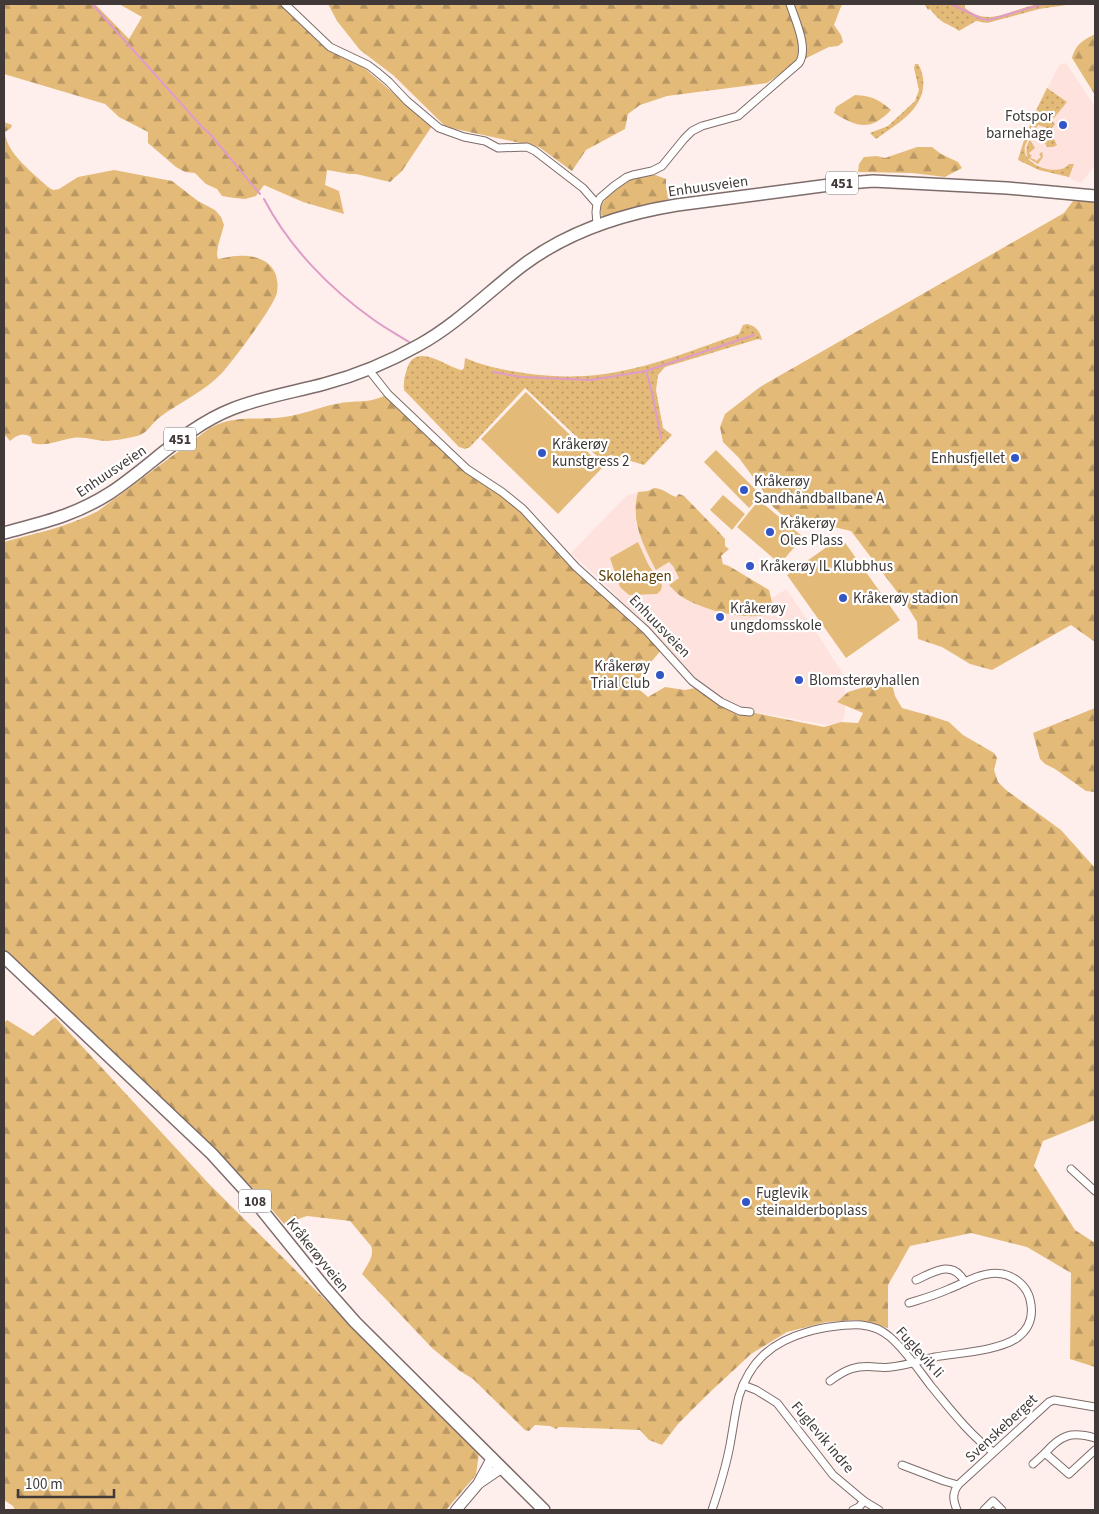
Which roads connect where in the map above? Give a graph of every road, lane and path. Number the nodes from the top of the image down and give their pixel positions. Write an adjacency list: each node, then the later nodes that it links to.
1 (285, 4): 4 (street)
2 (790, 4): 4 (street)
3 (1095, 196): 5 (main road, Enhuusveien / 451)
4 (597, 204): 5 (street)
5 (597, 224): 6 (main road, Enhuusveien / 451)
6 (369, 370): 7 (main road, Enhuusveien / 451); 8 (street, Enhuusveien)
7 (4, 533)
8 (750, 712)
9 (4, 957): 23 (main road, Kråkerøyveien / 108)
10 (1071, 1169): 11 (street)
11 (1095, 1191)
12 (916, 1280): 13 (street)
13 (965, 1282): 14 (street); 15 (street)
14 (909, 1303)
15 (914, 1362): 16 (street); 17 (street, Fuglevik li); 21 (street, Fuglevik li)
16 (830, 1381)
17 (743, 1386): 29 (street, Fuglevik indre); 32 (street, Fuglevik li)
18 (1095, 1407): 21 (street, Svenskeberget)
19 (1095, 1438): 22 (street)
20 (1095, 1450): 22 (street)
21 (993, 1452): 28 (street, Svenskeberget)
22 (1045, 1453): 24 (street)
23 (492, 1458): 26 (main road, Kråkerøyveien / 108); 27 (main road)
24 (1033, 1464)
25 (902, 1465): 28 (street)
26 (501, 1468): 27 (main road); 31 (main road, Kråkerøyveien / 108)
27 (478, 1484): 30 (main road)
28 (958, 1485): 35 (street)
29 (864, 1501): 33 (street); 34 (street, Fuglevik indre)
30 (456, 1510)
31 (544, 1510)
32 (712, 1510)
33 (853, 1510)
34 (879, 1510)
35 (957, 1510)
36 (984, 1510): 37 (street)
37 (1002, 1510)

